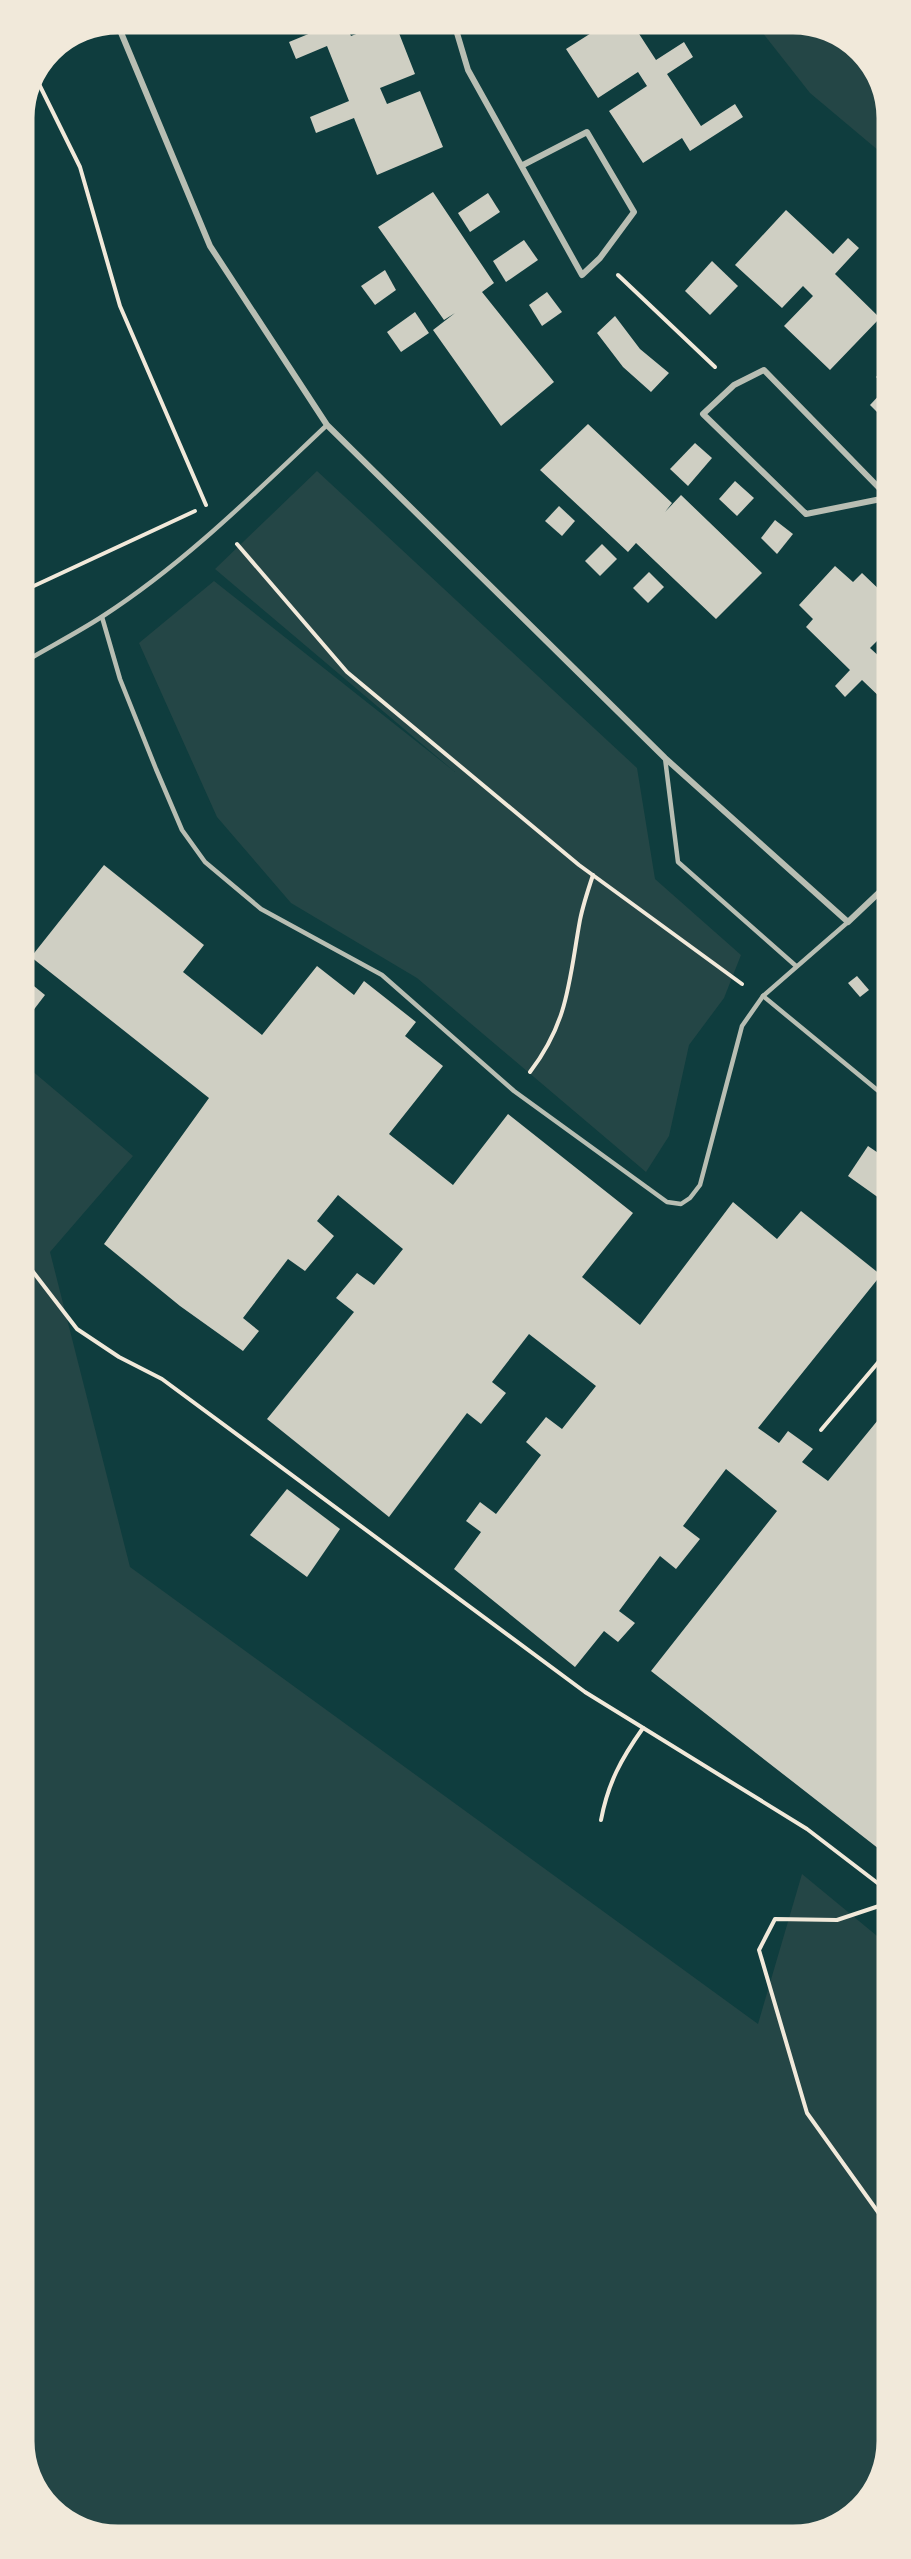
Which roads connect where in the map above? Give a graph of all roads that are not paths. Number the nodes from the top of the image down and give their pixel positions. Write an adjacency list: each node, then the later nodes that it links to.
1 (121, 33): 4 (street)
2 (457, 33): 3 (street)
3 (523, 165): 3 (street)
4 (327, 425): 7 (lane); 9 (street)
5 (878, 488): 6 (street)
6 (878, 498)
7 (102, 617): 8 (lane); 13 (lane)
8 (33, 657)
9 (665, 758): 11 (street); 12 (lane)
10 (878, 894): 11 (street)
11 (848, 922): 12 (lane)
12 (796, 966): 13 (lane)
13 (763, 996): 14 (lane)
14 (878, 1091)

